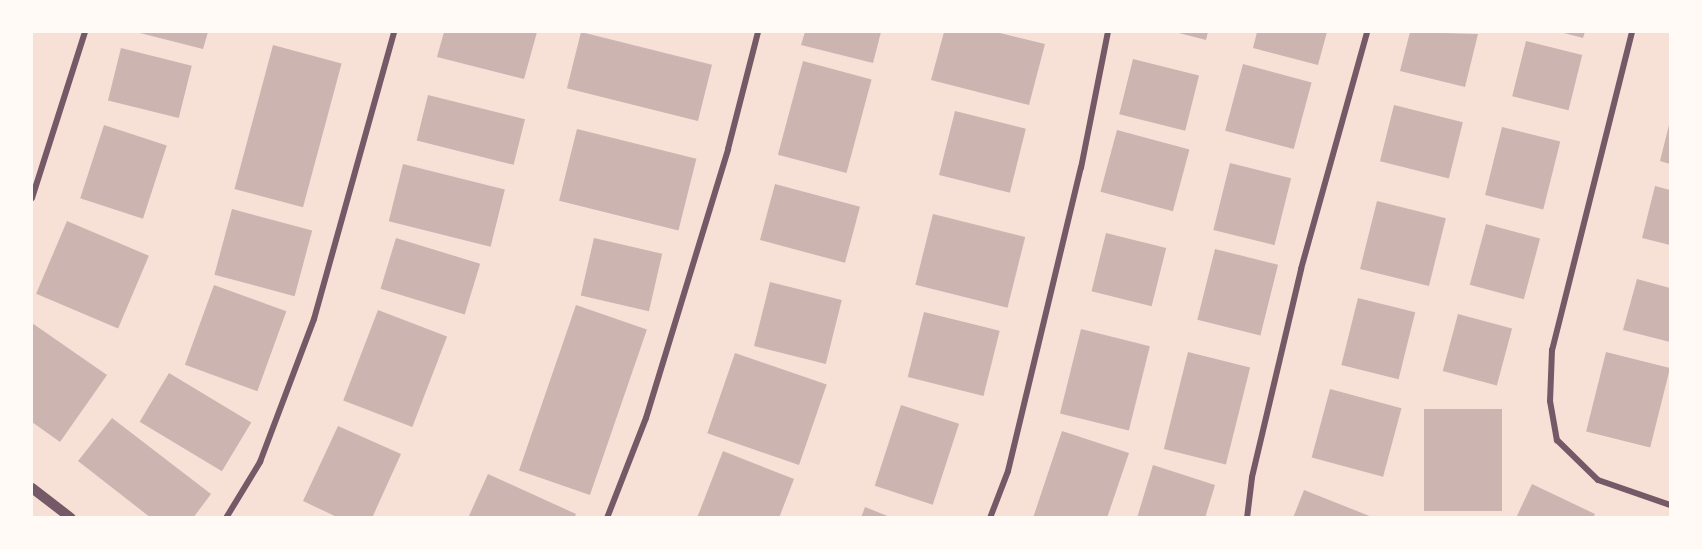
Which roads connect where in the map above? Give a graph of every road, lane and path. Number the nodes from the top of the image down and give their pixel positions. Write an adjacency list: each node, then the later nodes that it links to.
1 (85, 32): 7 (street)
2 (394, 32): 11 (street)
3 (758, 32): 12 (street)
4 (1108, 32): 13 (street)
5 (1367, 32): 14 (street)
6 (1632, 32): 9 (street)
7 (32, 198)
8 (32, 488): 10 (street)
9 (1671, 505)
10 (71, 518)
11 (226, 518)
12 (607, 518)
13 (990, 518)
14 (1247, 518)

